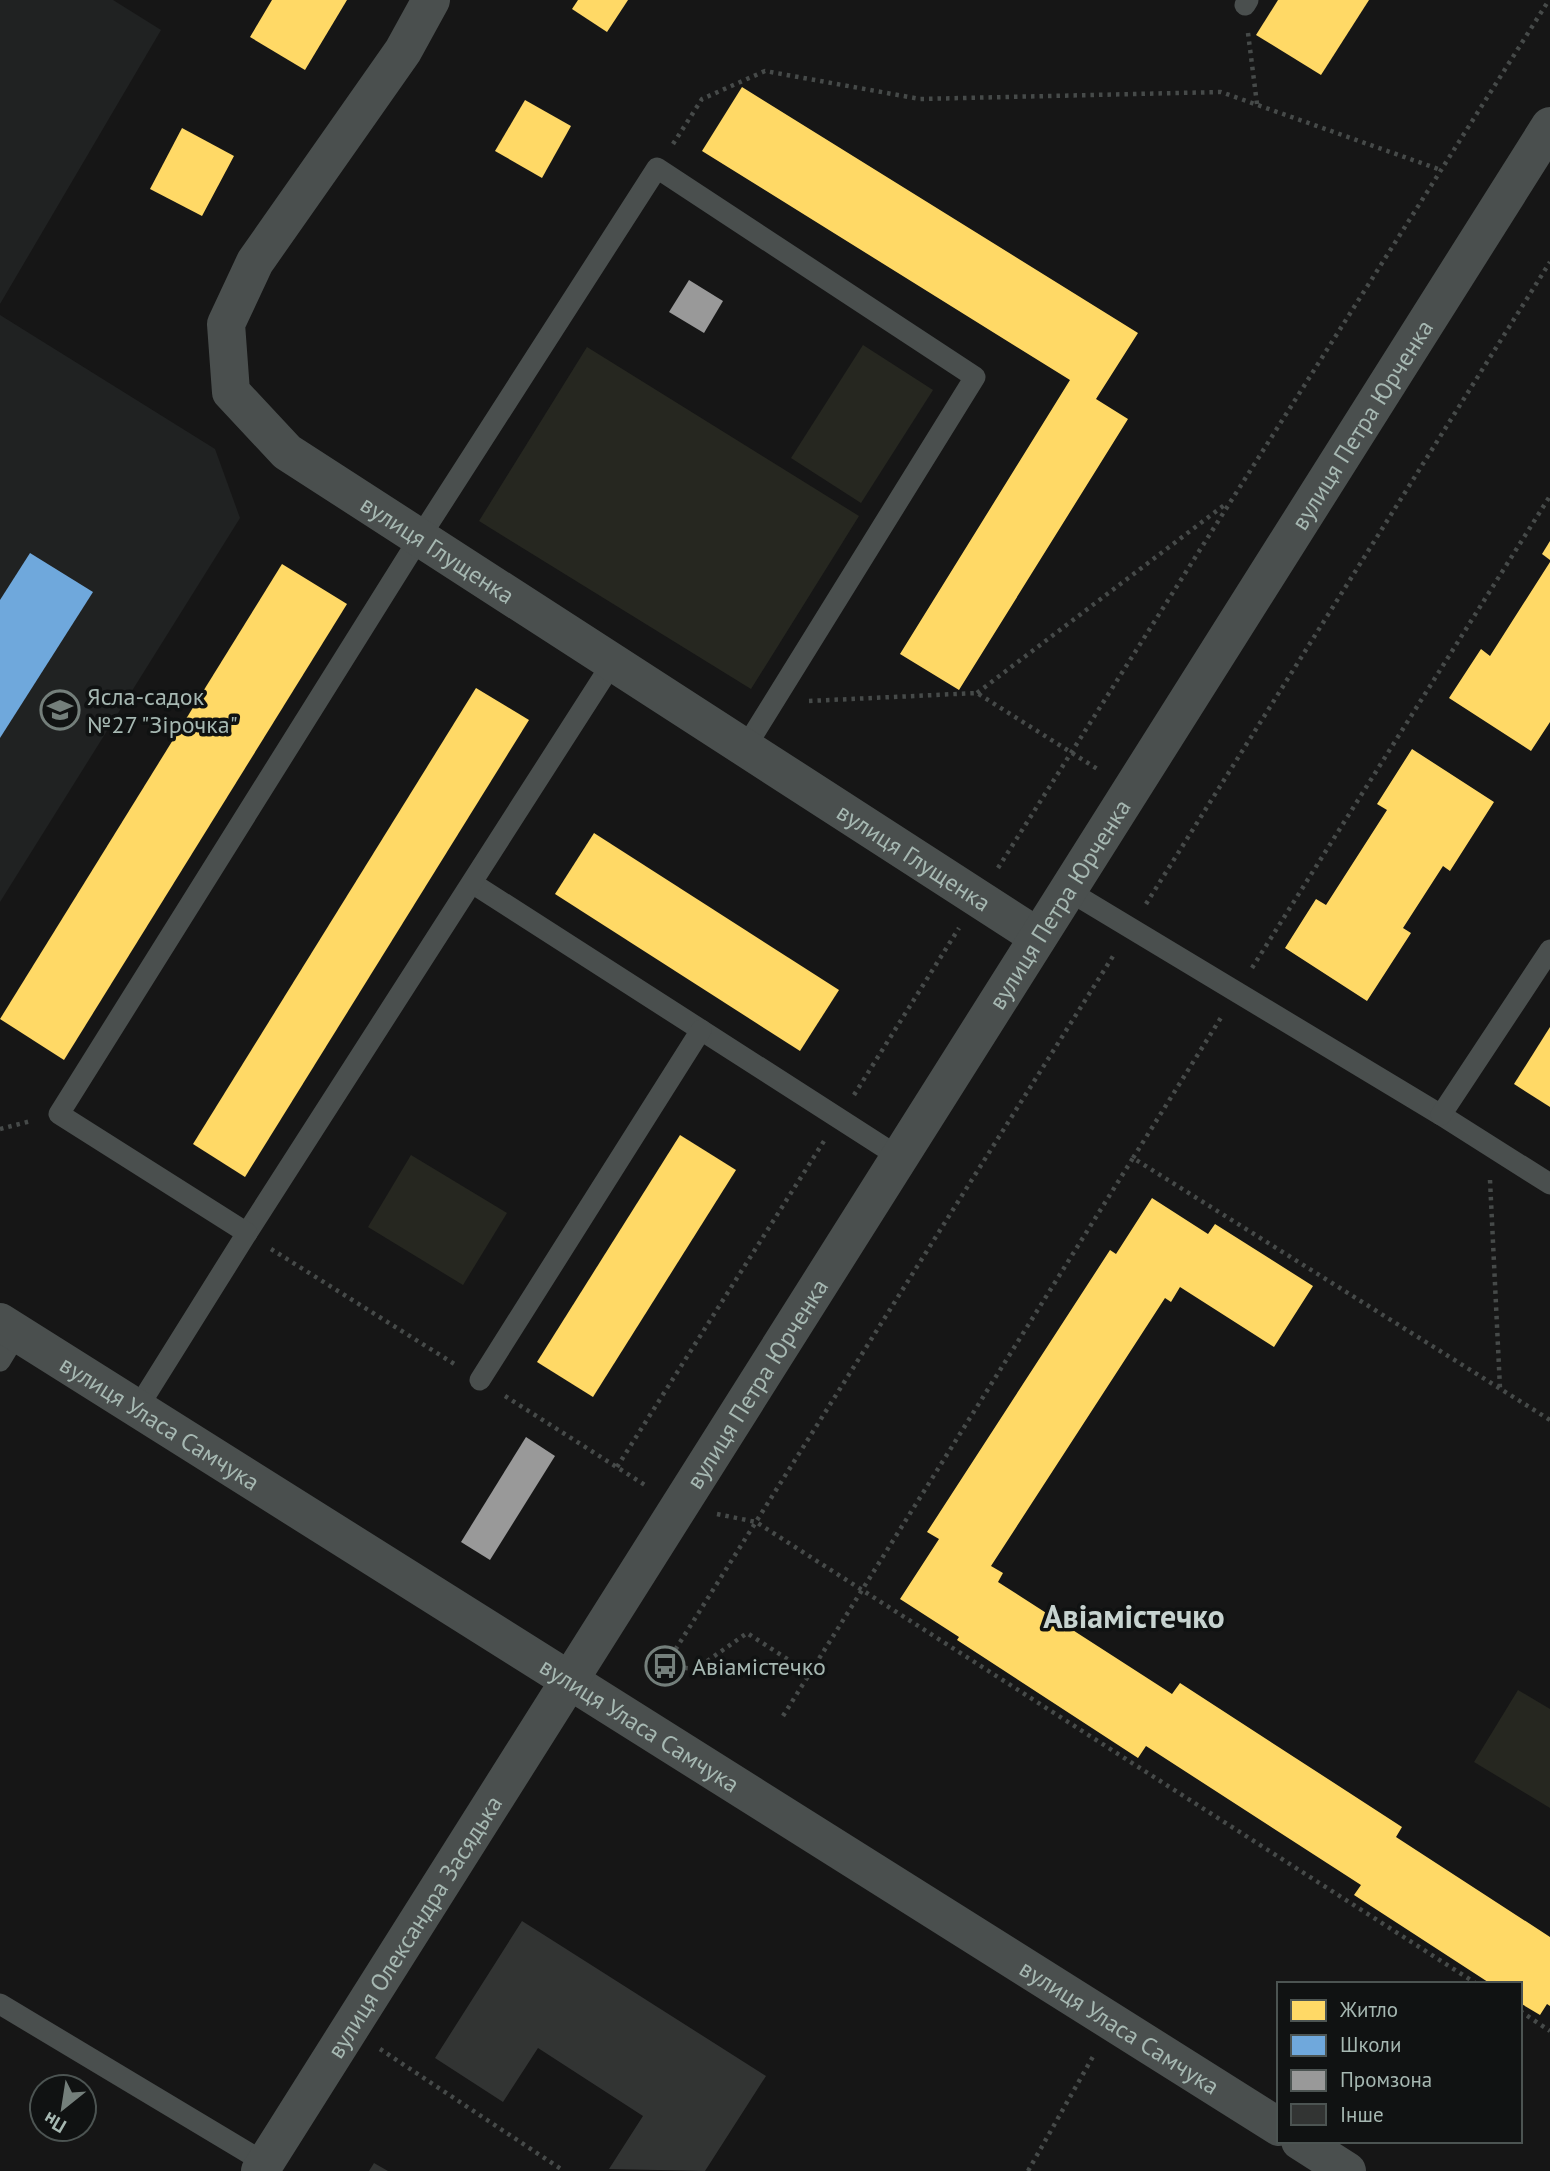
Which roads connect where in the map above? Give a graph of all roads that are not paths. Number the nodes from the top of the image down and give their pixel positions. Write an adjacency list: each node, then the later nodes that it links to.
1 (431, 0): 3 (street, вулиця Глущенка)
2 (1550, 126): 7 (street, вулиця Петра Юрченка)
3 (420, 537): 4 (street, вулиця Глущенка); 5 (lane); 14 (lane)
4 (613, 662): 5 (street, вулиця Глущенка); 6 (lane)
5 (745, 748): 8 (street, вулиця Глущенка)
6 (472, 883): 10 (lane); 14 (lane)
7 (1069, 891): 8 (street, вулиця Петра Юрченка); 11 (lane)
8 (1038, 937): 12 (street, вулиця Петра Юрченка)
9 (1550, 950): 11 (lane)
10 (701, 1030): 12 (lane); 16 (lane)
11 (1441, 1115): 13 (lane)
12 (899, 1157): 18 (street, вулиця Петра Юрченка)
13 (1550, 1184)
14 (247, 1233): 17 (lane)
15 (6, 1339): 17 (street, вулиця Уласа Самчука)
16 (480, 1380)
17 (137, 1409): 18 (street, вулиця Уласа Самчука)
18 (568, 1681): 20 (street, вулиця Уласа Самчука); 22 (street, вулиця Олександра Засядька)
19 (0, 2004): 22 (lane)
20 (1277, 2126)
21 (1303, 2143): 23 (street)
22 (263, 2167)
23 (1348, 2171)

